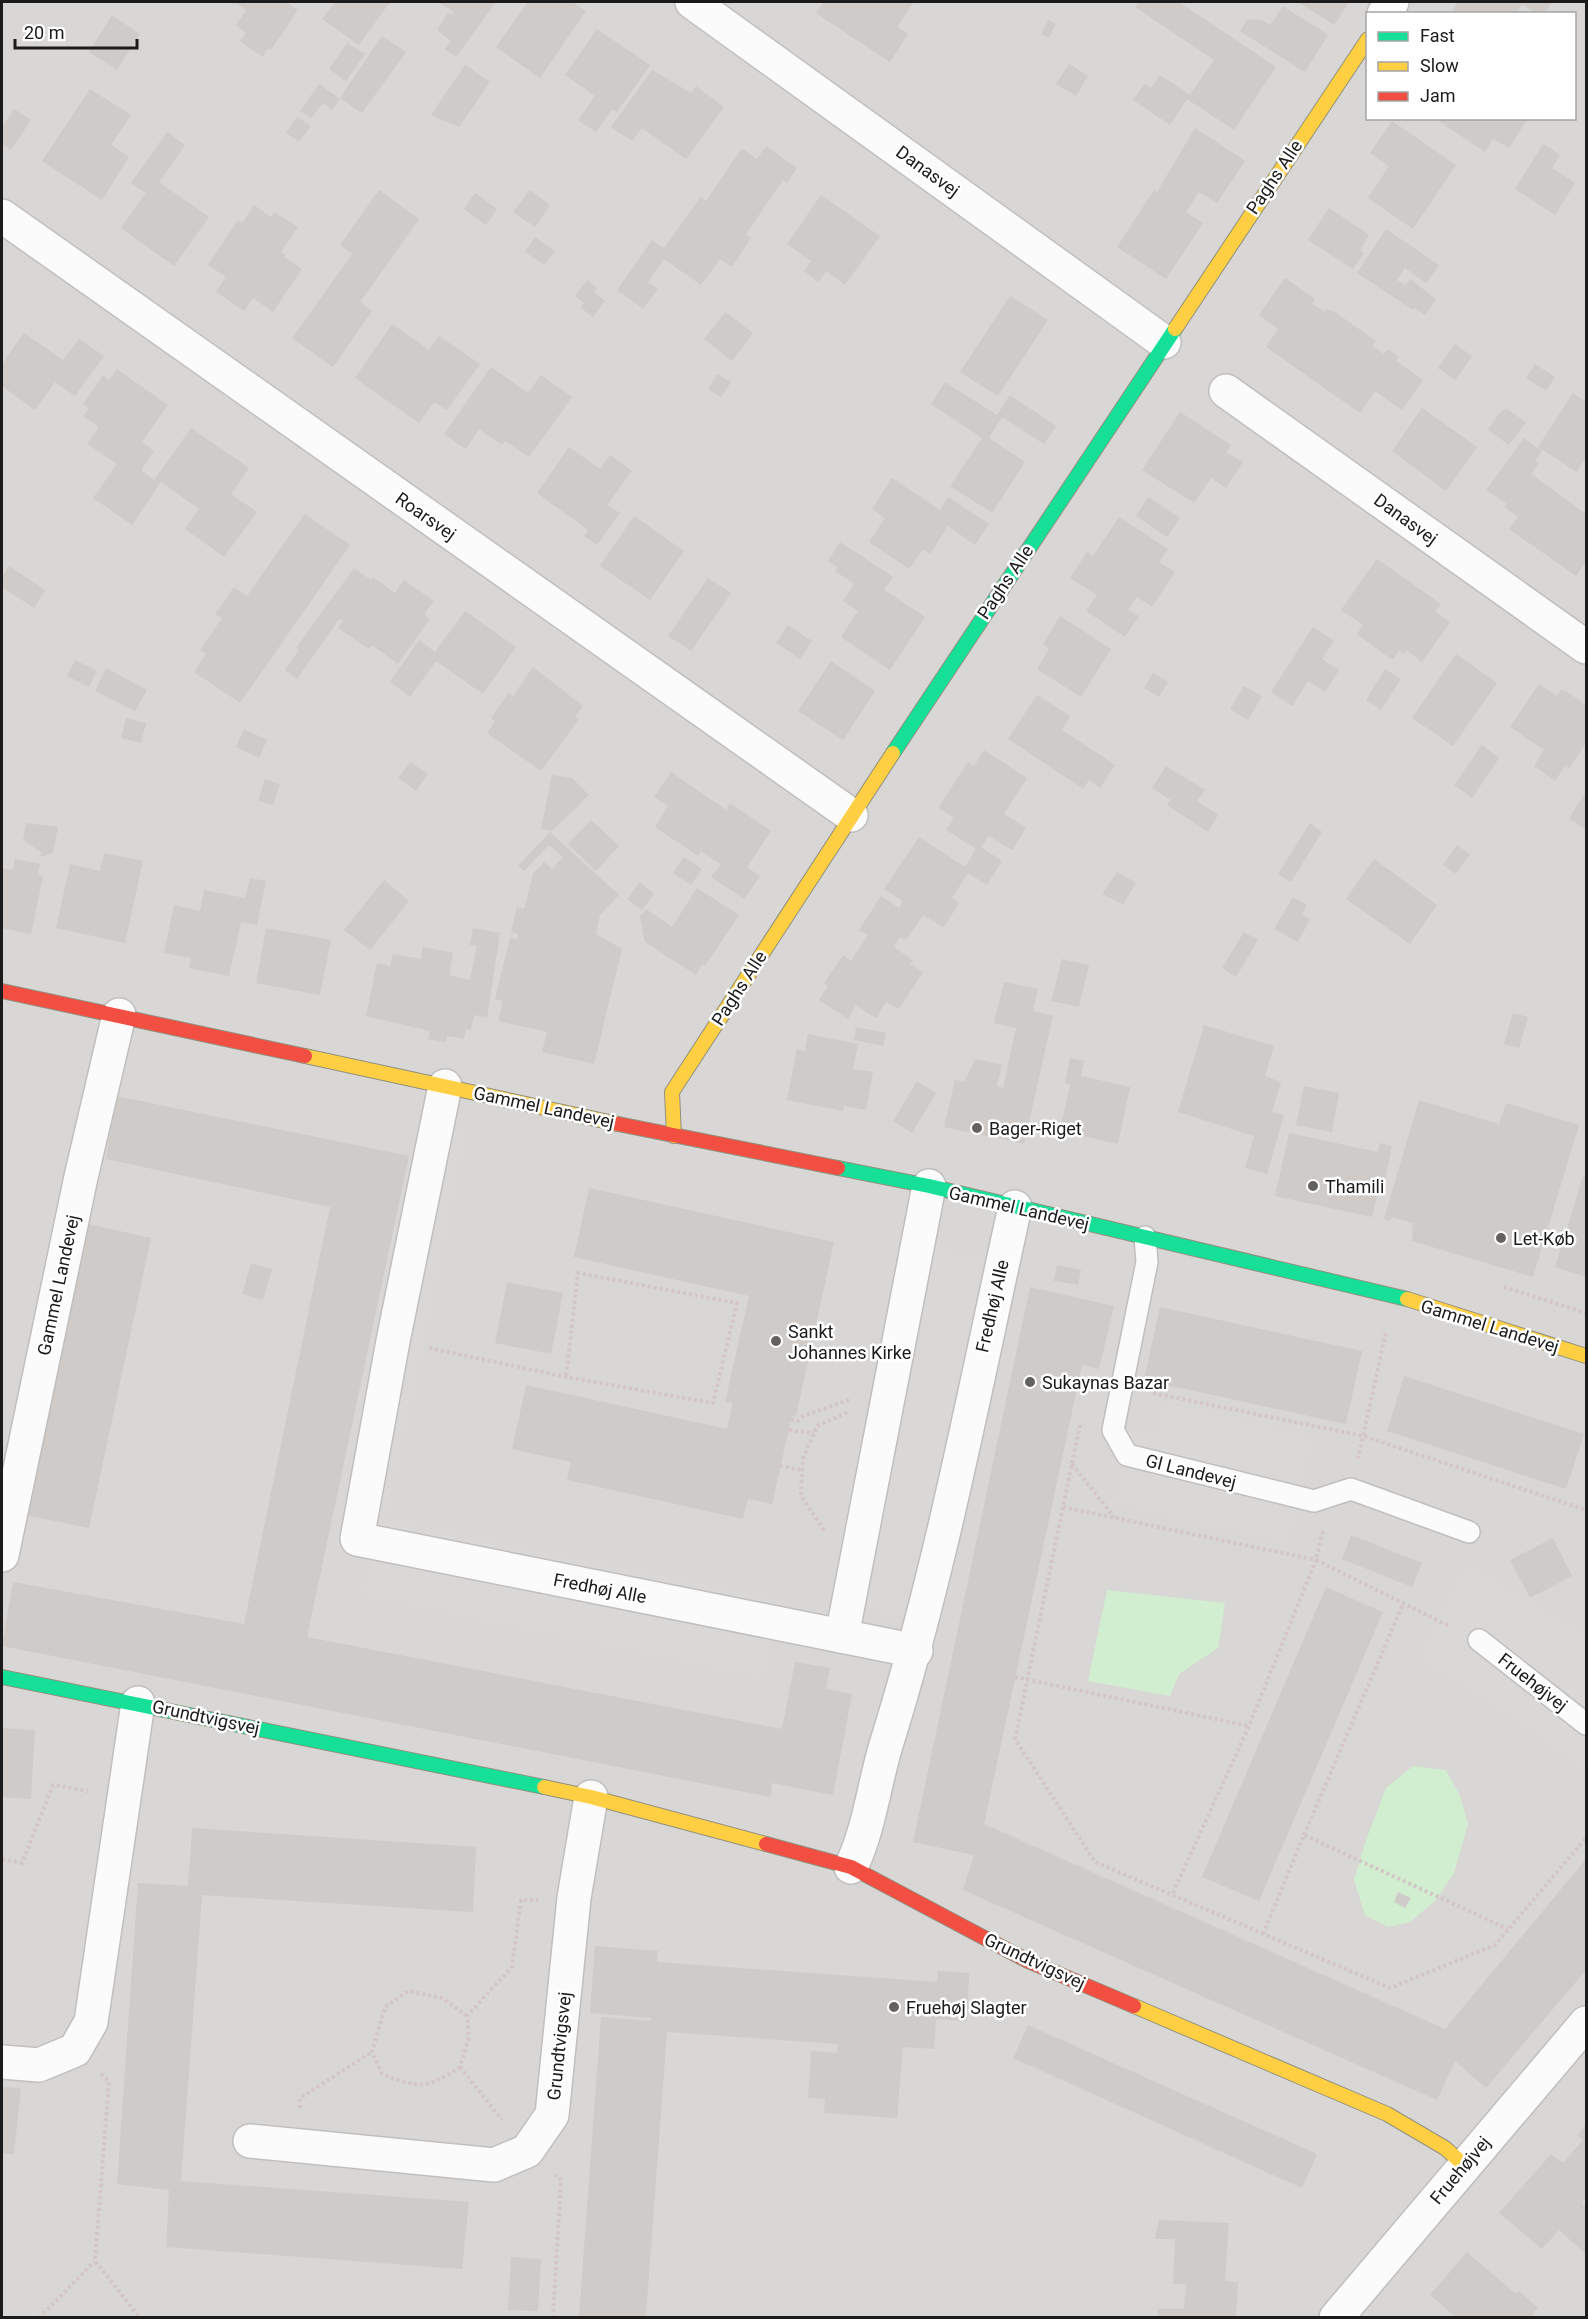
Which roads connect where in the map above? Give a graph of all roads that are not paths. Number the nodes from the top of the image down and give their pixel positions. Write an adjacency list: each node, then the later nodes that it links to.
1 (692, 2): 4 (street, Danasvej)
2 (1366, 42): 4 (street, Paghs Alle)
3 (2, 216): 7 (street, Roarsvej)
4 (1164, 342): 7 (street, Paghs Alle)
5 (1226, 391): 6 (street, Danasvej)
6 (1587, 647)
7 (851, 815): 11 (street, Paghs Alle)
8 (2, 991): 9 (street, Gammel Landevej)
9 (118, 1015): 10 (street, Gammel Landevej); 16 (street, Gammel Landevej)
10 (445, 1086): 11 (street, Gammel Landevej); 19 (street, Fredhøj Alle)
11 (674, 1136): 12 (street, Gammel Landevej)
12 (928, 1186): 13 (street, Gammel Landevej); 19 (street)
13 (1015, 1207): 14 (street, Gammel Landevej); 21 (street, Fredhøj Alle)
14 (1144, 1237): 15 (street, Gammel Landevej); 17 (lane, Gl Landevej)
15 (1587, 1356)
16 (9, 1484): 18 (street, Gammel Landevej)
17 (1468, 1532)
18 (2, 1555)
19 (842, 1636): 21 (street, Fredhøj Alle)
20 (1479, 1640): 24 (lane, Fruehøjvej)
21 (916, 1651): 26 (street, Fredhøj Alle)
22 (2, 1677): 23 (street, Grundtvigsvej)
23 (138, 1703): 25 (street, Grundtvigsvej); 28 (street, Grundtvigsvej)
24 (1587, 1724)
25 (591, 1797): 26 (street, Grundtvigsvej); 29 (street, Grundtvigsvej)
26 (851, 1867): 30 (street, Grundtvigsvej)
27 (1587, 2024): 30 (street, Fruehøjvej)
28 (2, 2062)
29 (250, 2141)
30 (1464, 2165): 31 (street, Fruehøjvej)
31 (1336, 2318)

